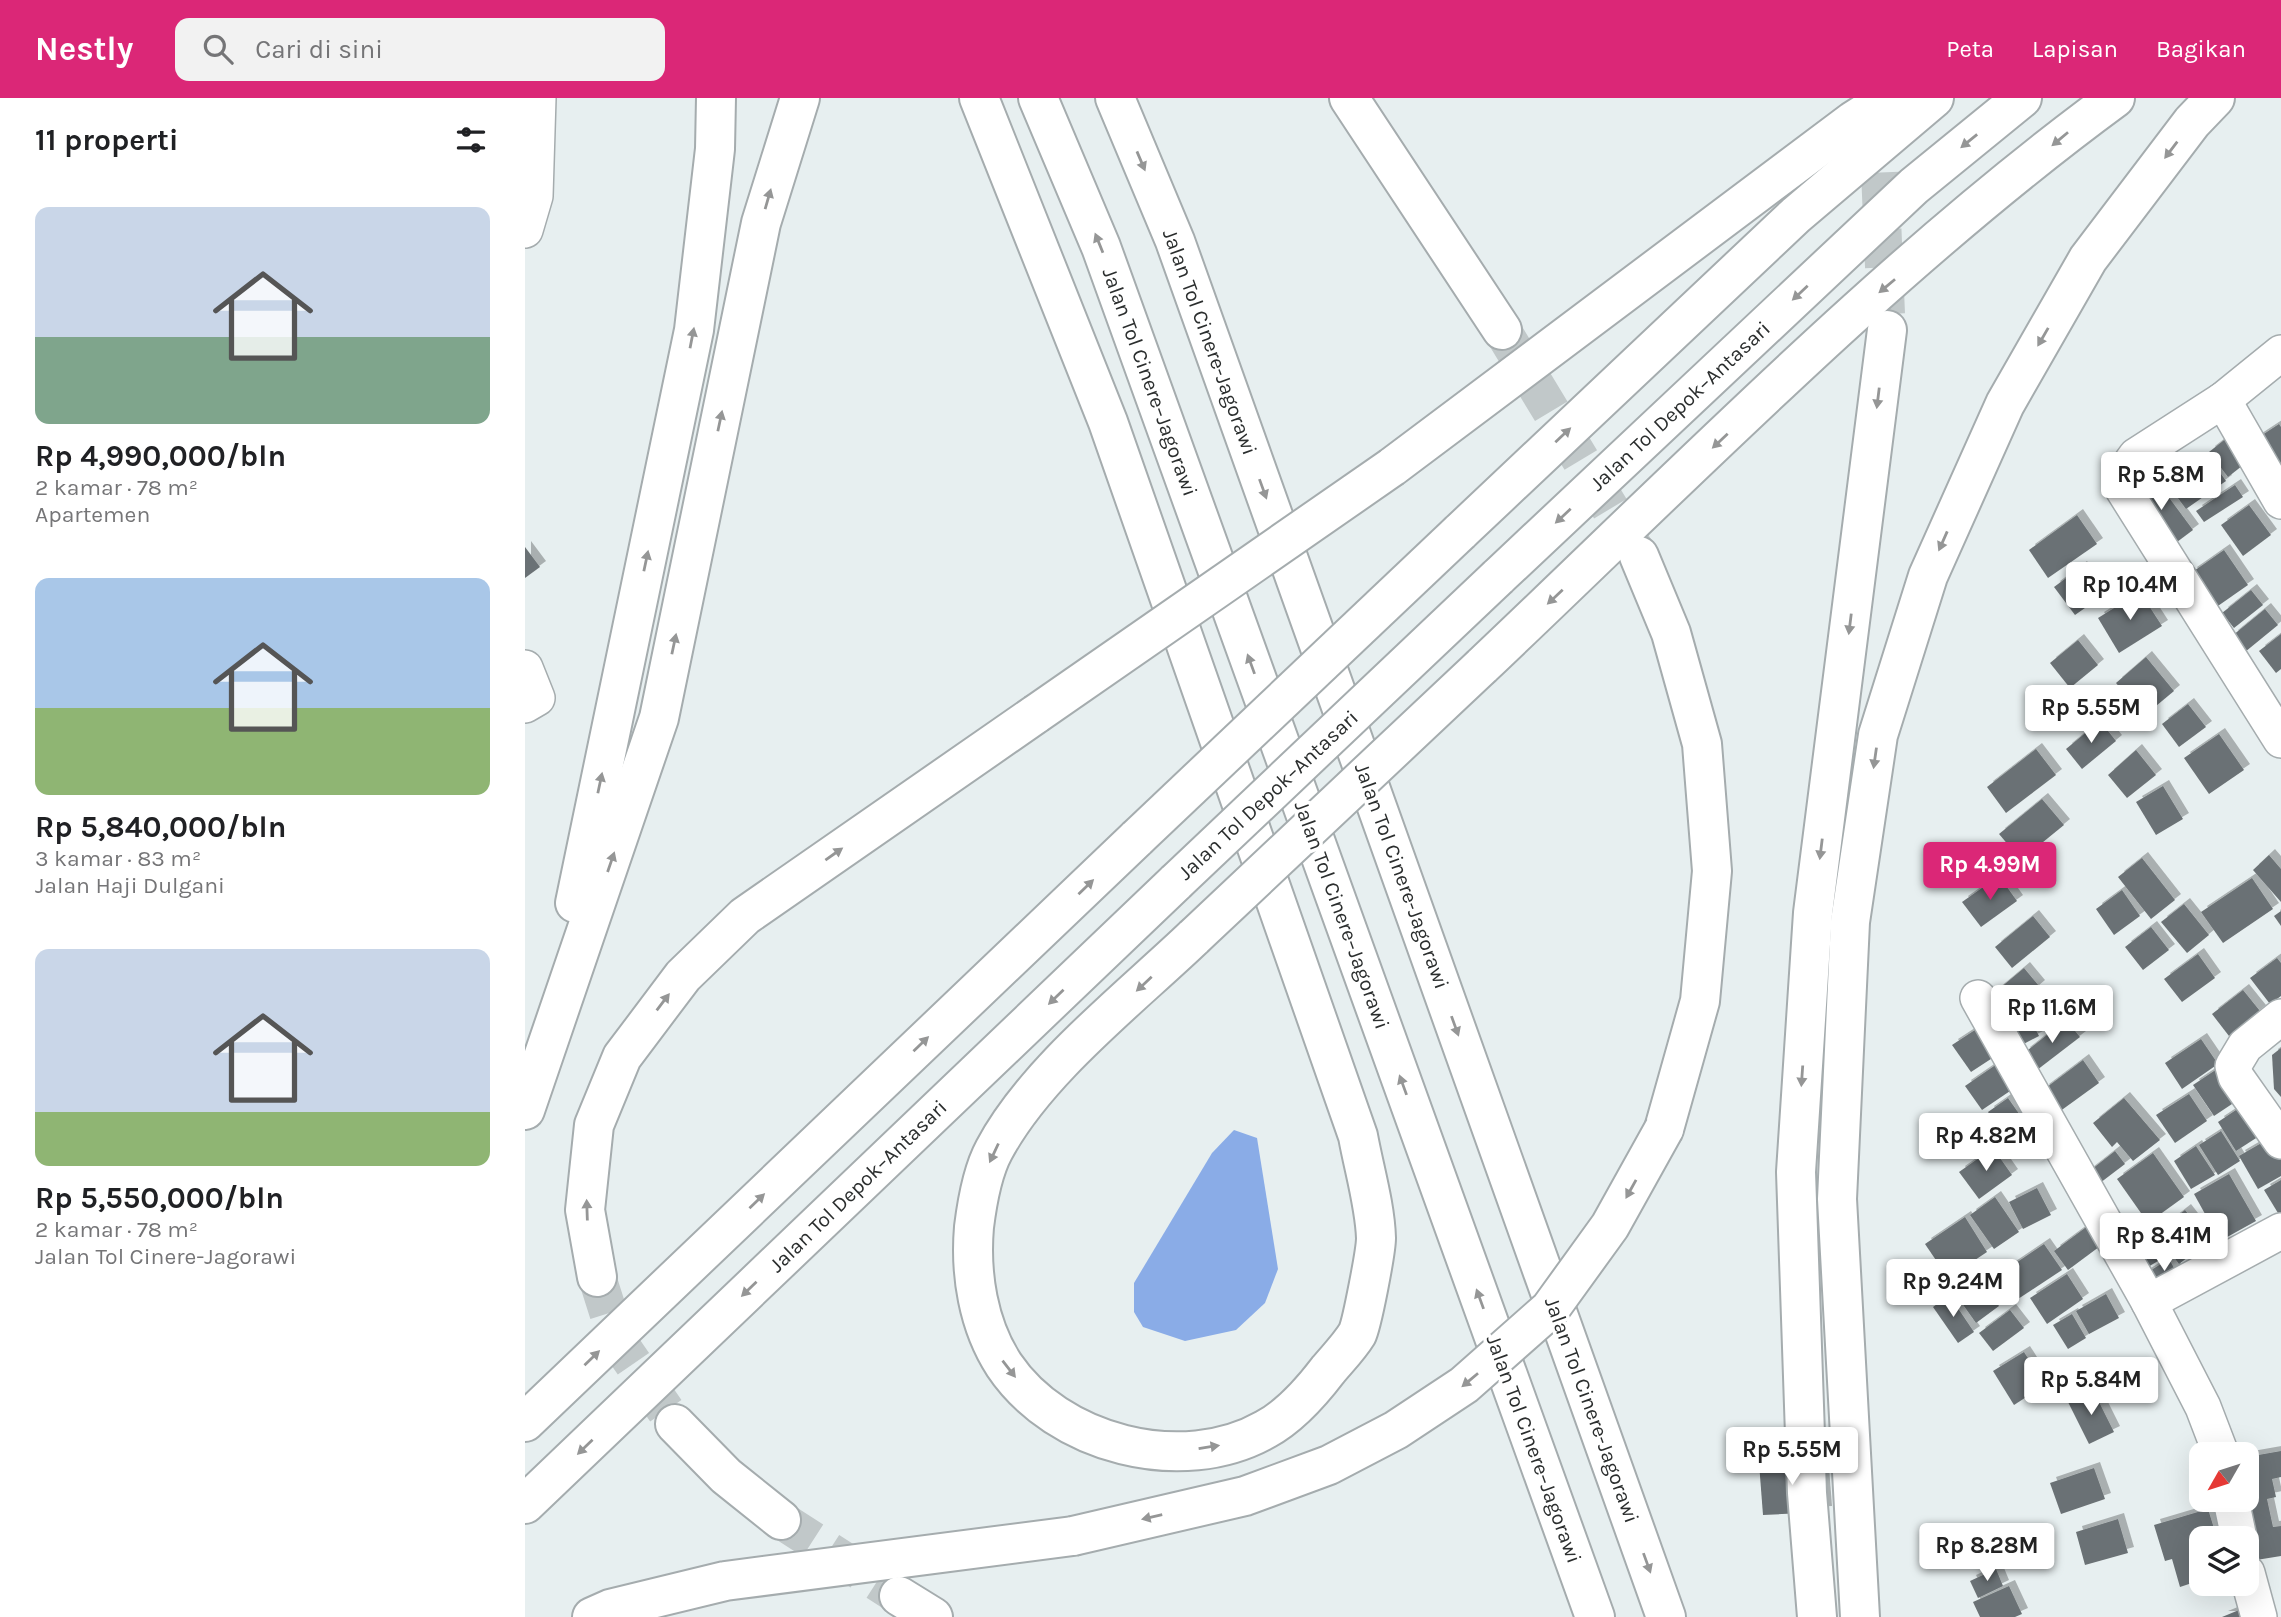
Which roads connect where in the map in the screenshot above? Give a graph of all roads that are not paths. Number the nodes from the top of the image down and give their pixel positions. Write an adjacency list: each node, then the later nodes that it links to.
1 (538, 98): 13 (street)
2 (716, 98): 25 (highway, one-way to 2)
3 (800, 98): 25 (highway, one-way to 3)
4 (979, 98): 11 (highway, one-way to 4, bridge)
5 (1038, 98): 40 (highway, Jalan Tol Cinere–Jagorawi, one-way to 5)
6 (1115, 98): 41 (highway, Jalan Tol Cinere-Jagorawi, one-way to 41)
7 (1349, 98): 14 (highway)
8 (1889, 98): 29 (highway, one-way to 8, bridge)
9 (1934, 98): 31 (highway, one-way to 9, bridge)
10 (2022, 98): 34 (highway, Jalan Tol Depok–Antasari, one-way to 34, bridge)
11 (2115, 98)
12 (2215, 98): 43 (highway, one-way to 43)
13 (525, 230)
14 (1501, 330)
15 (1887, 330): 42 (highway, one-way to 42)
16 (2281, 353): 17 (street)
17 (2223, 400): 18 (street); 22 (street)
18 (2281, 501)
19 (1639, 556): 38 (highway, one-way to 38, bridge)
20 (525, 668): 21 (street)
21 (525, 705)
22 (2281, 740)
23 (1978, 998): 30 (street)
24 (2281, 1017): 27 (street)
25 (541, 1066): 26 (highway)
26 (525, 1110)
27 (2281, 1141)
28 (2281, 1231): 30 (street)
29 (597, 1277)
30 (2149, 1302): 33 (street)
31 (525, 1422)
32 (675, 1424): 35 (highway)
33 (2216, 1442)
34 (525, 1504)
35 (781, 1520)
36 (899, 1596): 39 (highway)
37 (2253, 1596): 44 (street)
38 (592, 1617)
39 (933, 1617)
40 (1595, 1617)
41 (1667, 1617)
42 (1817, 1617)
43 (1860, 1617)
44 (2259, 1617)

